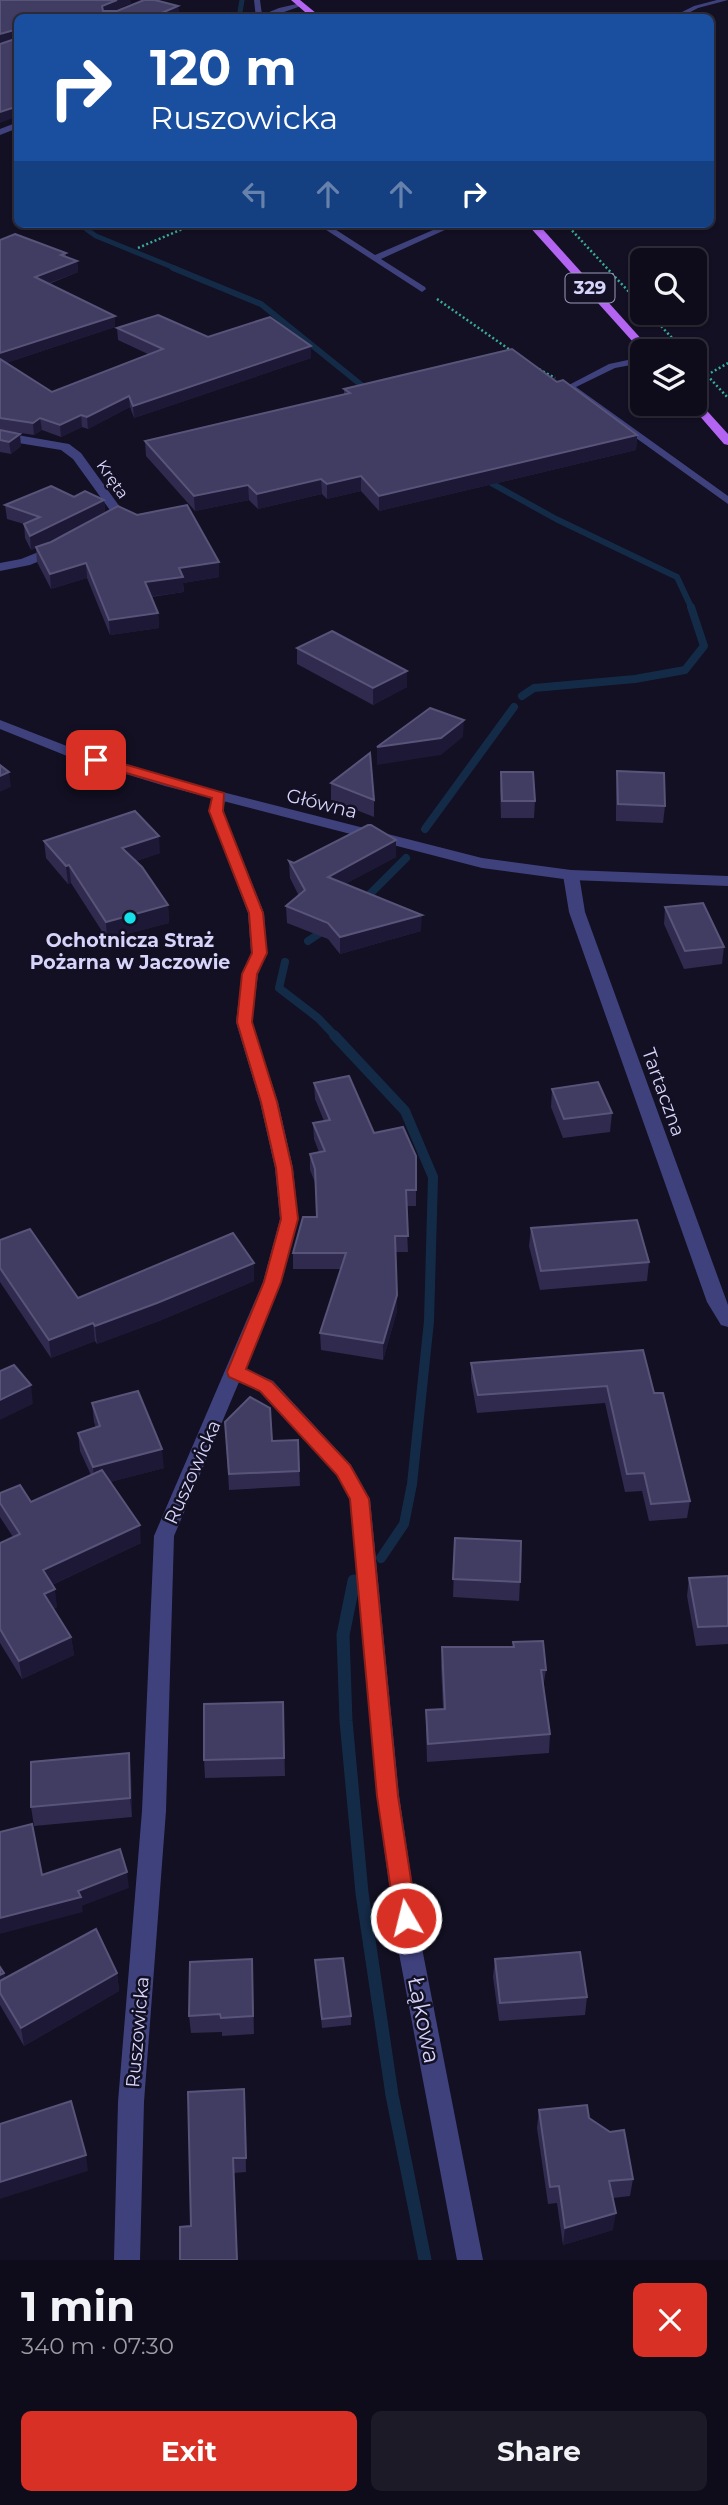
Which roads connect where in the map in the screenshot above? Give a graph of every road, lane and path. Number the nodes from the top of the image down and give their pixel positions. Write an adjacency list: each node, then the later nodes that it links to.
1 (724, 0): 5 (lane)
2 (298, 2): 3 (lane); 4 (main road)
3 (269, 14)
4 (313, 14)
5 (681, 14)
6 (185, 228): 11 (path)
7 (327, 228): 12 (lane)
8 (445, 228): 12 (lane)
9 (536, 228): 16 (main road, 329)
10 (570, 228): 14 (path)
11 (138, 248)
12 (376, 258): 13 (lane)
13 (422, 289): 18 (path)
14 (630, 293)
15 (660, 325): 17 (path)
16 (636, 339)
17 (673, 339)
18 (515, 354)
19 (525, 360): 23 (path)
20 (630, 363): 23 (lane)
21 (728, 363): 22 (path)
22 (707, 375): 24 (path)
23 (570, 387): 28 (lane)
24 (728, 398)
25 (706, 416): 27 (main road)
26 (0, 436): 29 (street, Kręta)
27 (728, 441)
28 (728, 500)
29 (95, 528)
30 (72, 542): 31 (street)
31 (0, 567)
32 (0, 724): 33 (street, Główna)
33 (219, 796): 34 (street, Główna); 37 (street, Ruszowicka)
34 (571, 875): 35 (street, Główna); 36 (street, Tartaczna)
35 (728, 881)
36 (728, 1320)
37 (236, 1372): 38 (street, Ruszowicka); 39 (street, Łąkowa)
38 (127, 2260)
39 (470, 2260)

